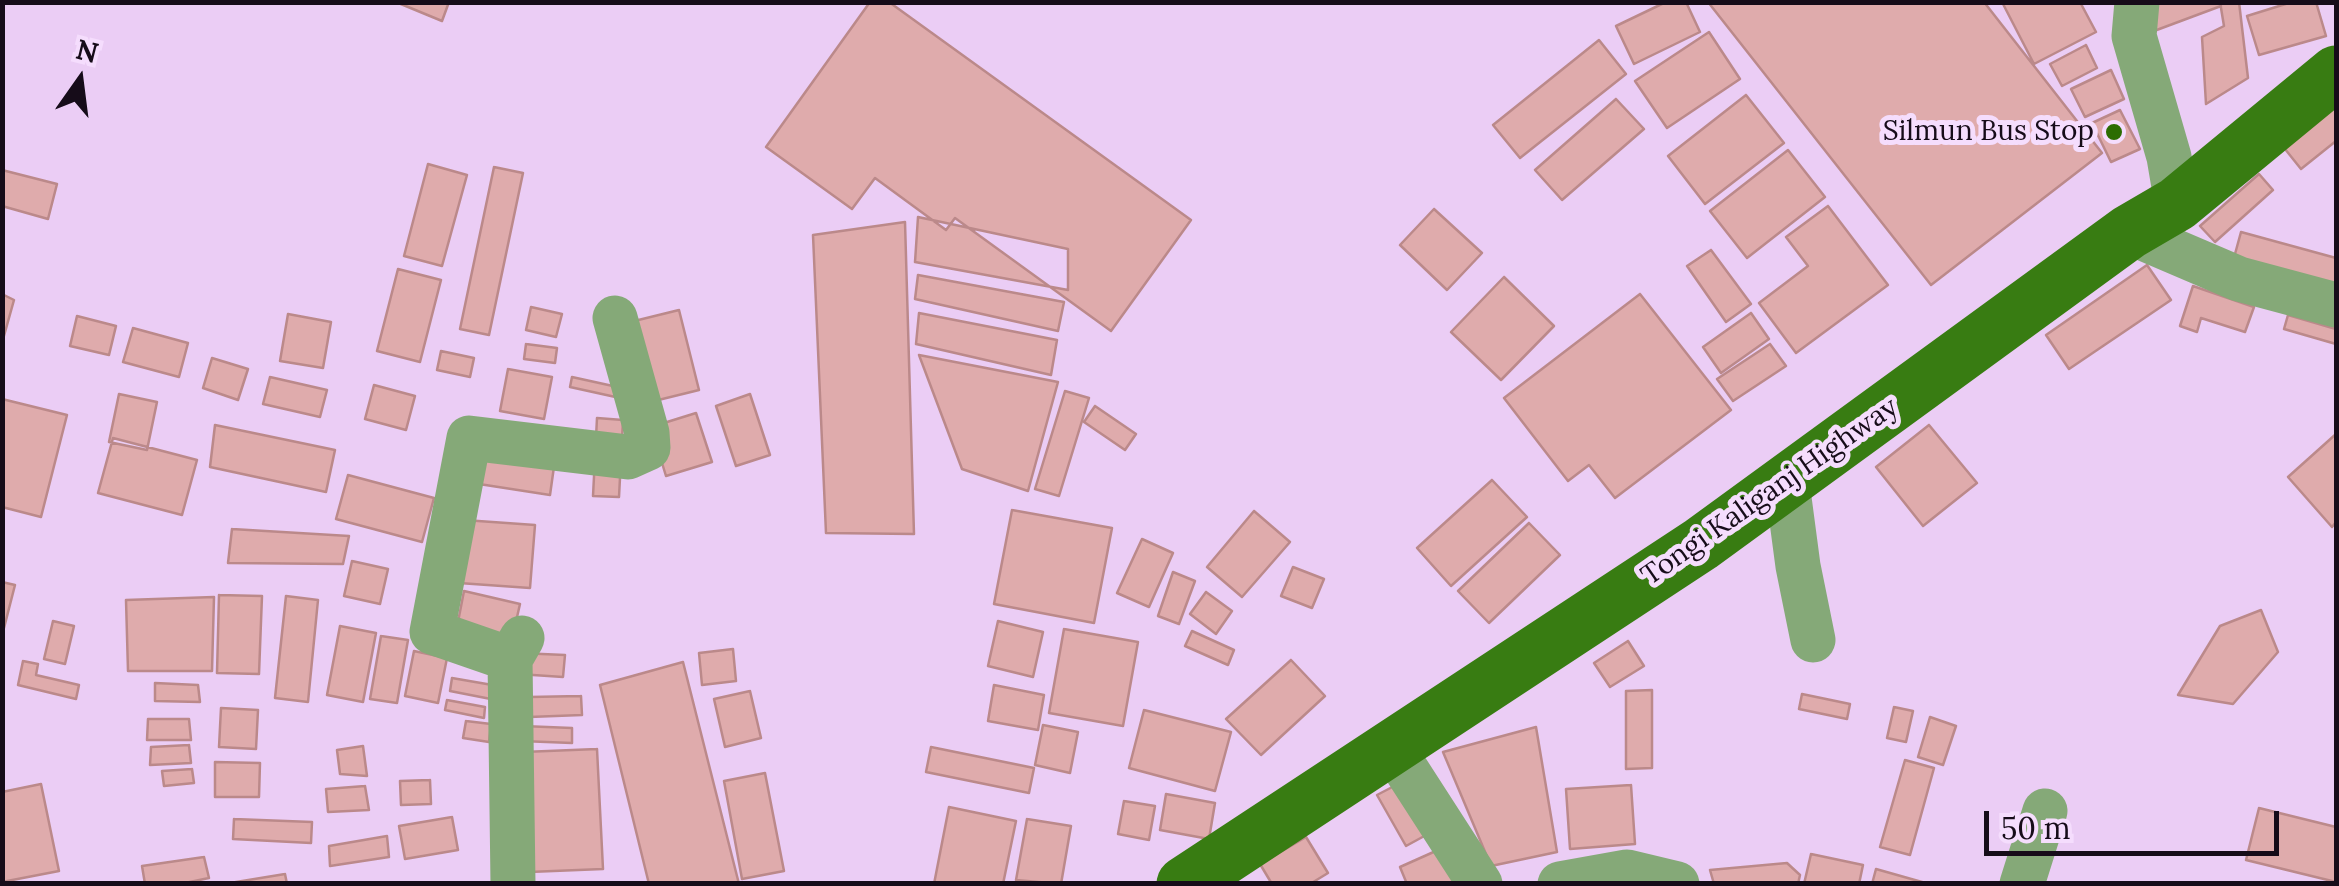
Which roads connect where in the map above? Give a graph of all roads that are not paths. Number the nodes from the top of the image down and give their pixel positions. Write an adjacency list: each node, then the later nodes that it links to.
1 (2137, 2): 3 (street)
2 (2336, 73): 3 (main road, Tongi Kaliganj Highway)
3 (2177, 204): 4 (main road, Tongi Kaliganj Highway)
4 (2129, 232): 5 (street); 7 (main road, Tongi Kaliganj Highway)
5 (2336, 305)
6 (615, 318): 11 (street)
7 (1787, 483): 8 (street); 9 (main road, Tongi Kaliganj Highway)
8 (1814, 640)
9 (1391, 746): 12 (main road, Tongi Kaliganj Highway); 13 (street)
10 (2045, 811): 16 (street)
11 (513, 884)
12 (1184, 884)
13 (1480, 884)
14 (1560, 884): 15 (street)
15 (1677, 884)
16 (2022, 884)

